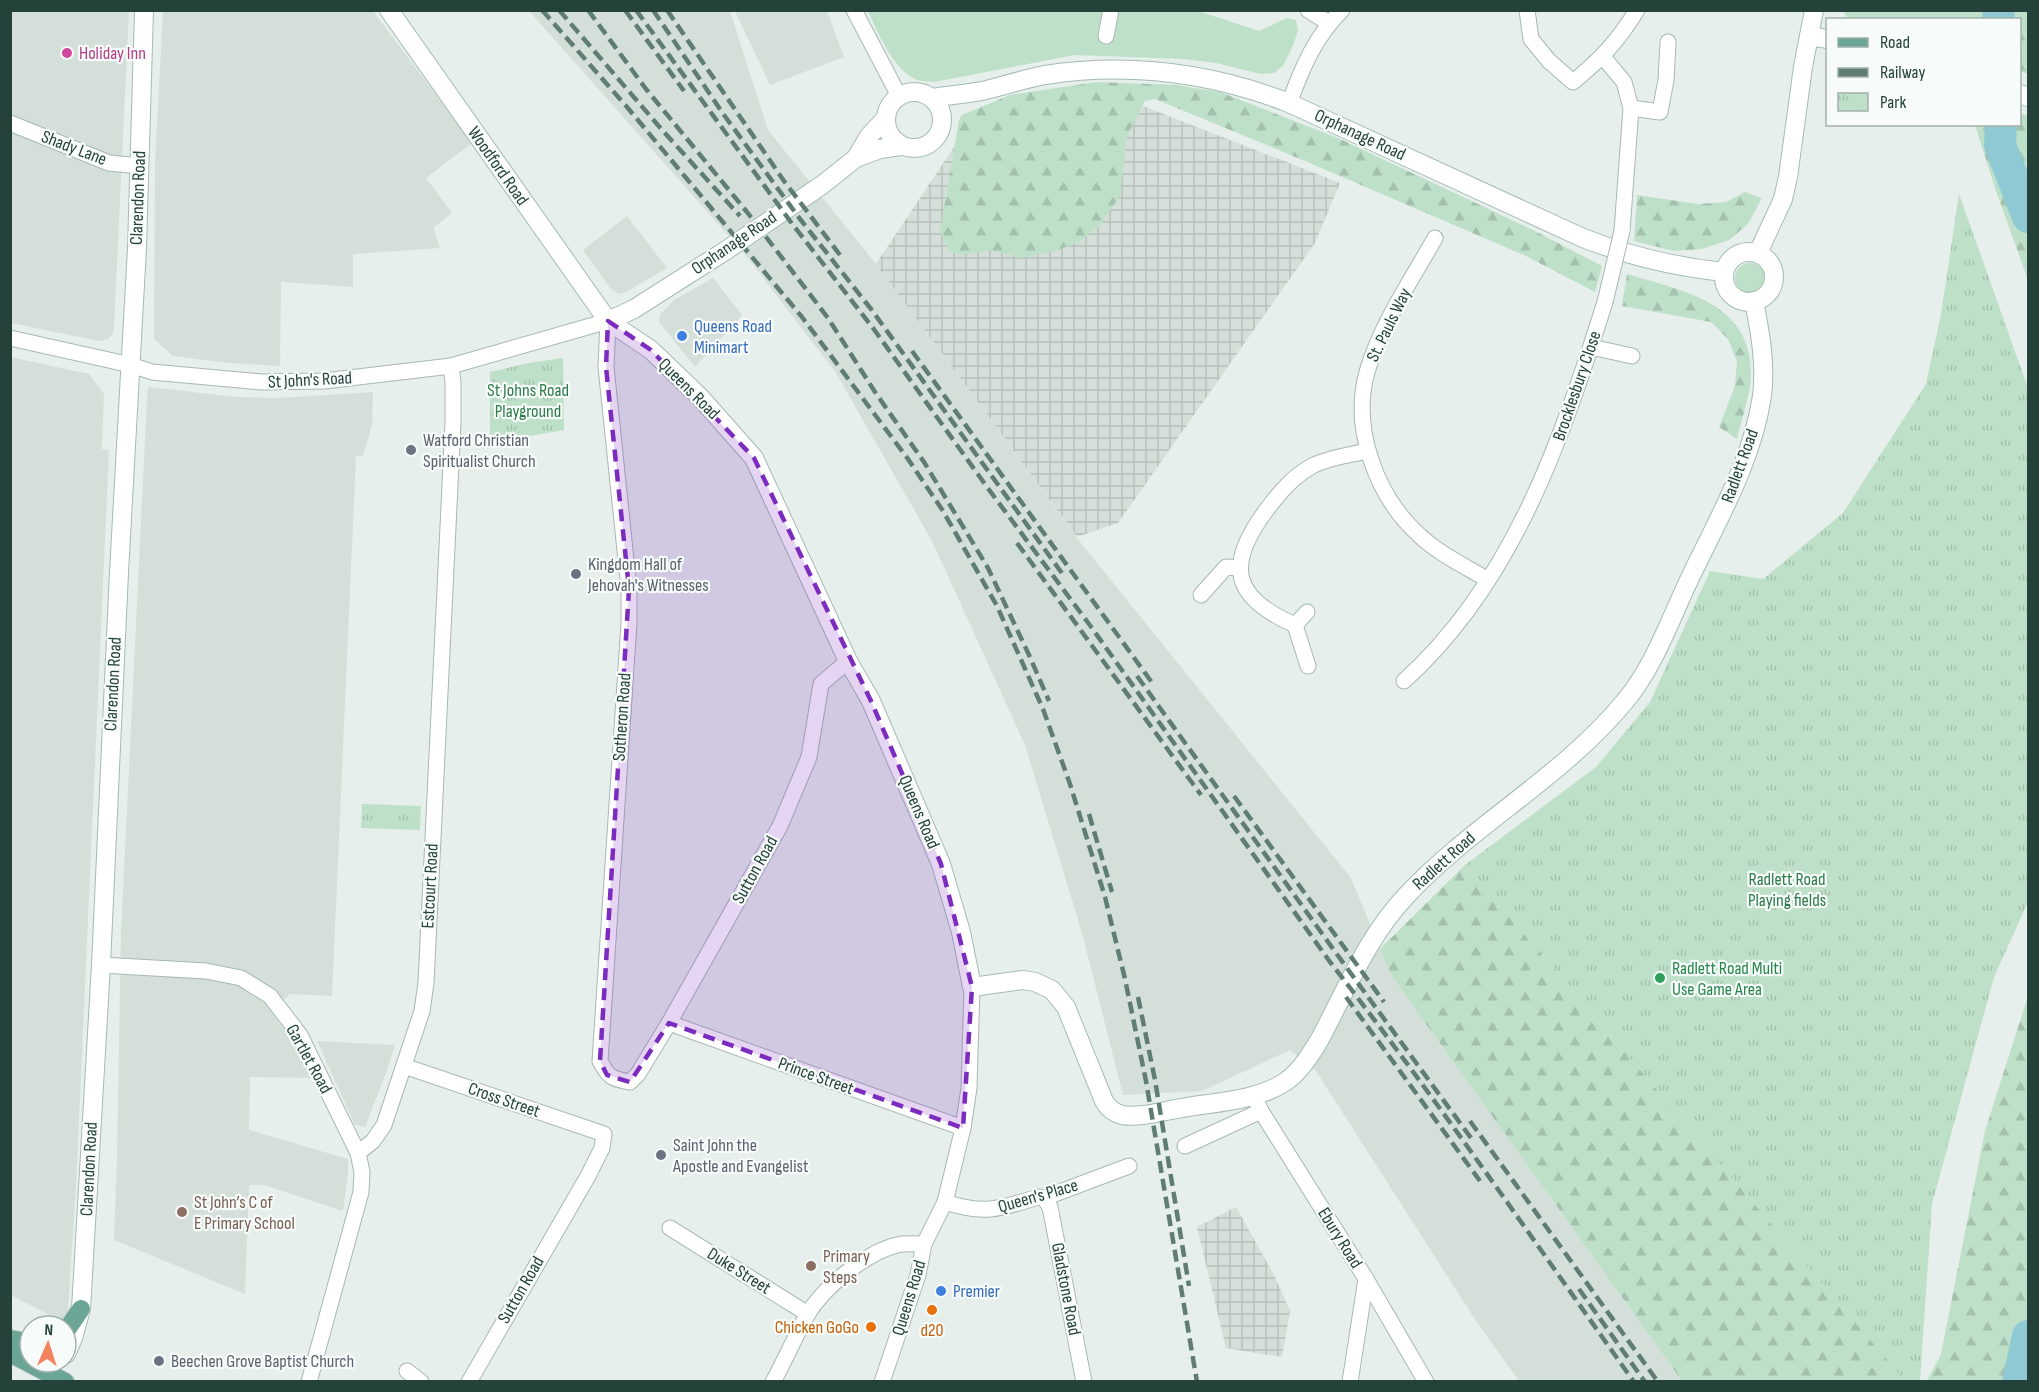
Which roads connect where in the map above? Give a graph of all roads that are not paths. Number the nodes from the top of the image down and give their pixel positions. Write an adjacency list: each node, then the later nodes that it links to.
1 (144, 10): 26 (street, Clarendon Road)
2 (389, 10): 31 (street, Woodford Road)
3 (854, 10): 17 (street)
4 (1111, 10): 11 (street)
5 (1308, 10): 10 (street)
6 (1342, 10): 10 (street)
7 (1527, 10): 15 (street)
8 (1637, 10): 15 (street)
9 (1814, 10): 12 (street)
10 (1329, 23): 19 (street)
11 (1106, 36)
12 (1809, 36): 13 (street); 28 (street)
13 (1826, 39)
14 (1668, 42): 20 (street)
15 (1603, 57): 20 (street, Brocklesbury Close)
16 (982, 91): 18 (street, Orphanage Road); 19 (street, Orphanage Road); 22 (street, Orphanage Road)
17 (899, 96): 18 (street, Orphanage Road); 21 (street, Orphanage Road)
18 (932, 98): 22 (street)
19 (1289, 103): 29 (street, Orphanage Road)
20 (1631, 108): 33 (street, Brocklesbury Close, bridge)
21 (885, 119): 24 (street); 25 (street, Orphanage Road)
22 (943, 119): 24 (street, Orphanage Road)
23 (10, 123): 26 (street, Shady Lane)
24 (901, 146): 25 (street, Orphanage Road)
25 (856, 158): 31 (street, Orphanage Road)
26 (140, 166): 35 (street, Clarendon Road)
27 (1435, 238): 37 (street, St. Pauls Way)
28 (1758, 253): 29 (street); 30 (street)
29 (1724, 272): 30 (street)
30 (1754, 301): 51 (street, Radlett Road)
31 (608, 321): 36 (street, St John's Road); 43 (street, Queens Road); 50 (street, Sotheron Road)
32 (10, 338): 35 (street, St John's Road)
33 (1591, 347): 34 (street); 39 (street, Brocklesbury Close)
34 (1632, 356)
35 (131, 365): 36 (street, St John's Road); 46 (street, Clarendon Road)
36 (451, 366): 49 (street, Estcourt Road)
37 (1367, 451): 38 (street); 39 (street, St. Pauls Way)
38 (1240, 568): 40 (street); 42 (street)
39 (1488, 580): 45 (street, Brocklesbury Close)
40 (1201, 595)
41 (1307, 612): 42 (street)
42 (1295, 625): 44 (street)
43 (848, 661): 47 (street, Queens Road); 48 (street, Sutton Road)
44 (1308, 666)
45 (1404, 681)
46 (101, 965): 55 (street, Gartlet Road); 62 (street, Clarendon Road)
47 (972, 987): 51 (street, Radlett Road); 52 (street, Queens Road)
48 (669, 1023): 50 (street, Sutton Road); 52 (street, Prince Street)
49 (404, 1066): 53 (street, Cross Street); 55 (street, Estcourt Road)
50 (638, 1074)
51 (1257, 1103): 54 (street); 61 (street, Ebury Road)
52 (963, 1128): 58 (street, Queens Road)
53 (604, 1134): 69 (street, Sutton Road)
54 (1185, 1146)
55 (358, 1153): 67 (street)
56 (1129, 1166): 57 (street, Queen's Place)
57 (1044, 1197): 58 (street, Queen's Place); 72 (street, Gladstone Road)
58 (945, 1202): 60 (street, Queens Road)
59 (670, 1228): 64 (street, Duke Street)
60 (924, 1244): 64 (street); 71 (street, Queens Road)
61 (1366, 1279): 73 (street); 74 (street, Ebury Road)
62 (81, 1309): 63 (main road); 65 (street, Clarendon Road)
63 (78, 1314)
64 (808, 1314): 70 (street)
65 (78, 1320)
66 (407, 1371): 68 (street)
67 (309, 1382)
68 (421, 1382)
69 (469, 1382)
70 (773, 1382)
71 (882, 1382)
72 (1084, 1382)
73 (1350, 1382)
74 (1426, 1382)

